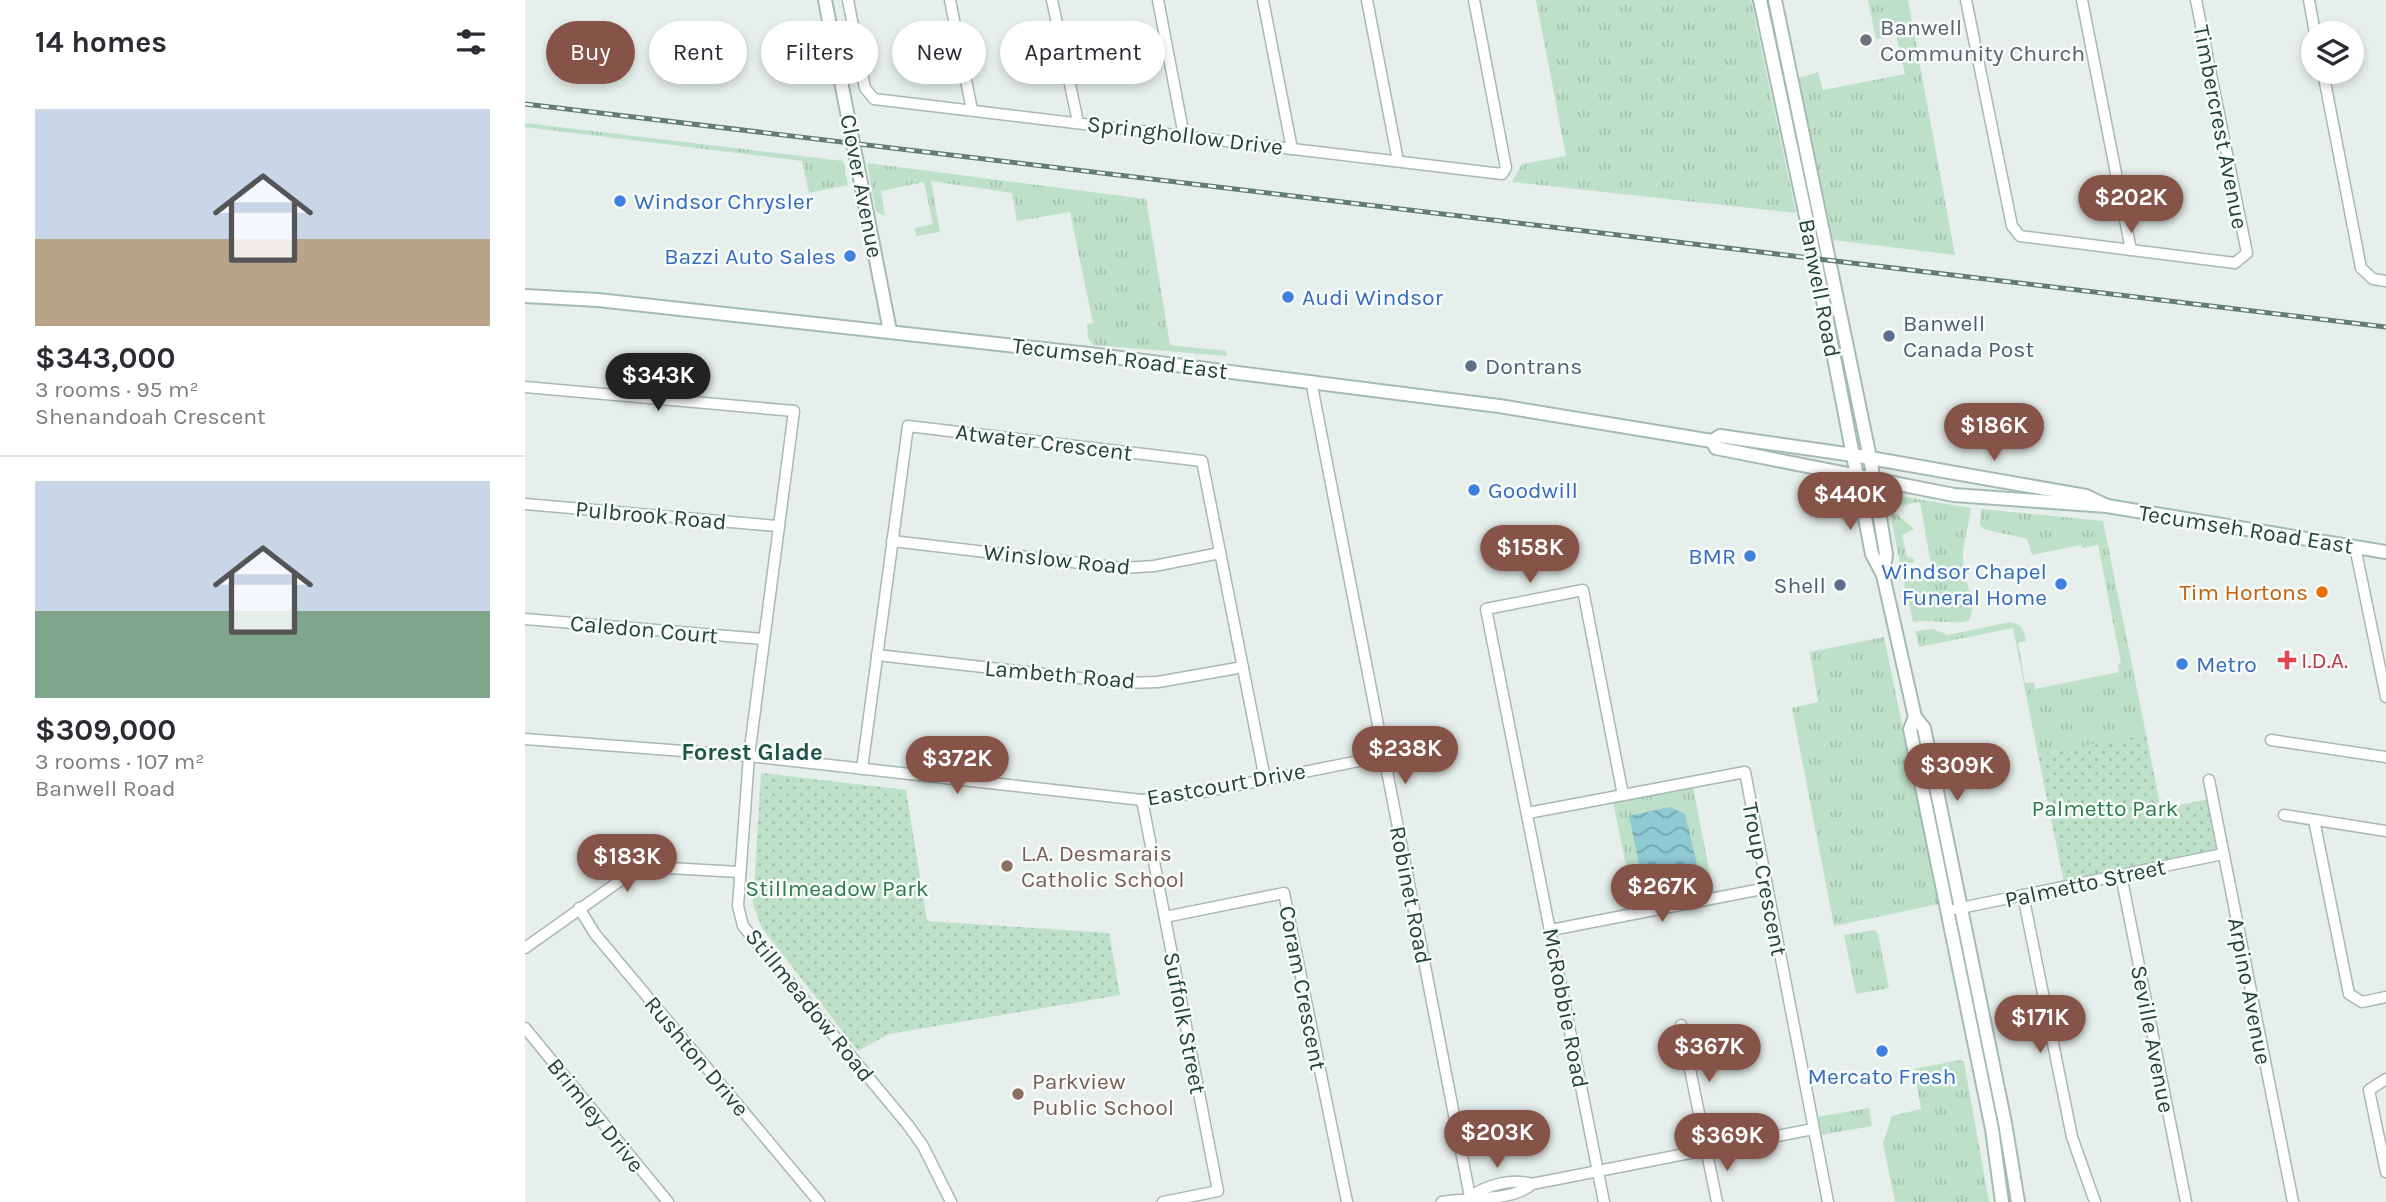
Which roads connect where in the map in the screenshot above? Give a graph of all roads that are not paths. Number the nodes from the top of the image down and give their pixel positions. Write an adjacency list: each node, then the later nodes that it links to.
1 (825, 0): 26 (main road, Clover Avenue)
2 (848, 0): 17 (street, Clover Avenue)
3 (950, 0): 18 (street)
4 (1052, 0): 19 (street)
5 (1158, 0): 20 (street)
6 (1263, 0): 21 (street)
7 (1367, 0): 22 (street)
8 (1474, 0): 22 (street, Springhollow Drive)
9 (1760, 0): 30 (main road, Banwell Road)
10 (1775, 0): 31 (main road, Banwell Road)
11 (1966, 0): 23 (street)
12 (2082, 0): 23 (street)
13 (2196, 0): 23 (street, Timbercrest Avenue)
14 (2309, 0): 15 (street)
15 (2313, 21)
16 (2325, 84): 24 (street)
17 (865, 88): 18 (street, Springhollow Drive)
18 (972, 110): 19 (street, Springhollow Drive)
19 (1078, 121): 20 (street, Springhollow Drive)
20 (1184, 136): 21 (street, Springhollow Drive)
21 (1292, 149): 22 (street, Springhollow Drive)
22 (1398, 162)
23 (2131, 250)
24 (2386, 281)
25 (525, 296): 26 (main road, Tecumseh Road East)
26 (890, 331): 27 (main road, Tecumseh Road East)
27 (1311, 382): 29 (main road, Tecumseh Road East); 51 (street, Robinet Road)
28 (525, 387): 36 (street, Stillmeadow Road)
29 (1712, 441): 30 (main road, Tecumseh Road East); 32 (main road, Tecumseh Road East)
30 (1853, 455): 31 (main road, Tecumseh Road East); 32 (main road, Banwell Road)
31 (1870, 458): 33 (main road, Banwell Road); 35 (main road, Tecumseh Road East)
32 (1857, 476): 33 (main road, Tecumseh Road East); 41 (main road, Banwell Road)
33 (1873, 481): 35 (main road, Tecumseh Road East); 41 (main road, Banwell Road)
34 (525, 504): 36 (street, Pulbrook Road)
35 (2107, 506): 38 (main road, Tecumseh Road East)
36 (777, 526): 43 (street, Stillmeadow Road)
37 (892, 541): 40 (street, Winslow Road); 40 (street, Atwater Crescent); 44 (street, Atwater Crescent)
38 (2355, 547): 39 (main road, Tecumseh Road East); 46 (street)
39 (2386, 552)
40 (1220, 553): 45 (street, Atwater Crescent)
41 (1883, 575): 47 (main road, Banwell Road)
42 (525, 620): 43 (street, Caledon Court)
43 (763, 639): 50 (street, Stillmeadow Road)
44 (877, 655): 45 (street, Lambeth Road); 53 (street, Atwater Crescent)
45 (1243, 667): 54 (street, Atwater Crescent)
46 (2386, 697)
47 (1915, 717): 68 (main road, Banwell Road); 69 (main road, Banwell Road)
48 (525, 740): 50 (street, Eastcourt Drive)
49 (2271, 740): 52 (street)
50 (749, 756): 53 (street, Eastcourt Drive); 63 (street, Stillmeadow Road)
51 (1384, 756): 54 (street, Eastcourt Drive); 81 (street, Robinet Road)
52 (2386, 757)
53 (862, 769): 57 (street, Eastcourt Drive)
54 (1265, 779): 57 (street, Eastcourt Drive)
55 (2209, 780): 62 (street, Arpino Avenue)
56 (1623, 795): 58 (street, Troup Crescent); 58 (street, McRobbie Road); 65 (street, Troup Crescent)
57 (1142, 800): 70 (street, Suffolk Street)
58 (1528, 813): 71 (street, McRobbie Road)
59 (2284, 815): 60 (street)
60 (2314, 820): 61 (street); 73 (street)
61 (2386, 831)
62 (2223, 855): 64 (street, Palmetto Street); 95 (street, Arpino Avenue)
63 (739, 872): 67 (street); 84 (street, Stillmeadow Road)
64 (2121, 875): 66 (street, Palmetto Street); 94 (street, Seville Avenue)
65 (1767, 888): 71 (street); 77 (street, Troup Crescent)
66 (2023, 895): 68 (street, Palmetto Street); 93 (street)
67 (579, 908): 72 (street); 83 (street, Rushton Drive)
68 (1961, 908): 69 (street, Palmetto Street); 92 (main road, Banwell Road)
69 (1947, 911): 91 (main road, Banwell Road)
70 (1164, 917): 85 (street, Suffolk Street); 86 (street, Coram Crescent)
71 (1551, 930): 79 (street, McRobbie Road)
72 (525, 948)
73 (2386, 997)
74 (1681, 1025): 78 (street)
75 (525, 1028): 82 (street, Brimley Drive)
76 (2386, 1079): 80 (street)
77 (1814, 1129): 78 (street); 90 (street, Troup Crescent)
78 (1707, 1150): 79 (street); 89 (street)
79 (1598, 1171): 81 (street); 88 (street, McRobbie Road)
80 (2386, 1172)
81 (1470, 1199): 87 (street)
82 (668, 1202)
83 (819, 1202)
84 (951, 1202)
85 (1163, 1202)
86 (1347, 1202)
87 (1442, 1202)
88 (1604, 1202)
89 (1717, 1202)
90 (1828, 1202)
91 (2002, 1202)
92 (2018, 1202)
93 (2095, 1202)
94 (2186, 1202)
95 (2293, 1202)

